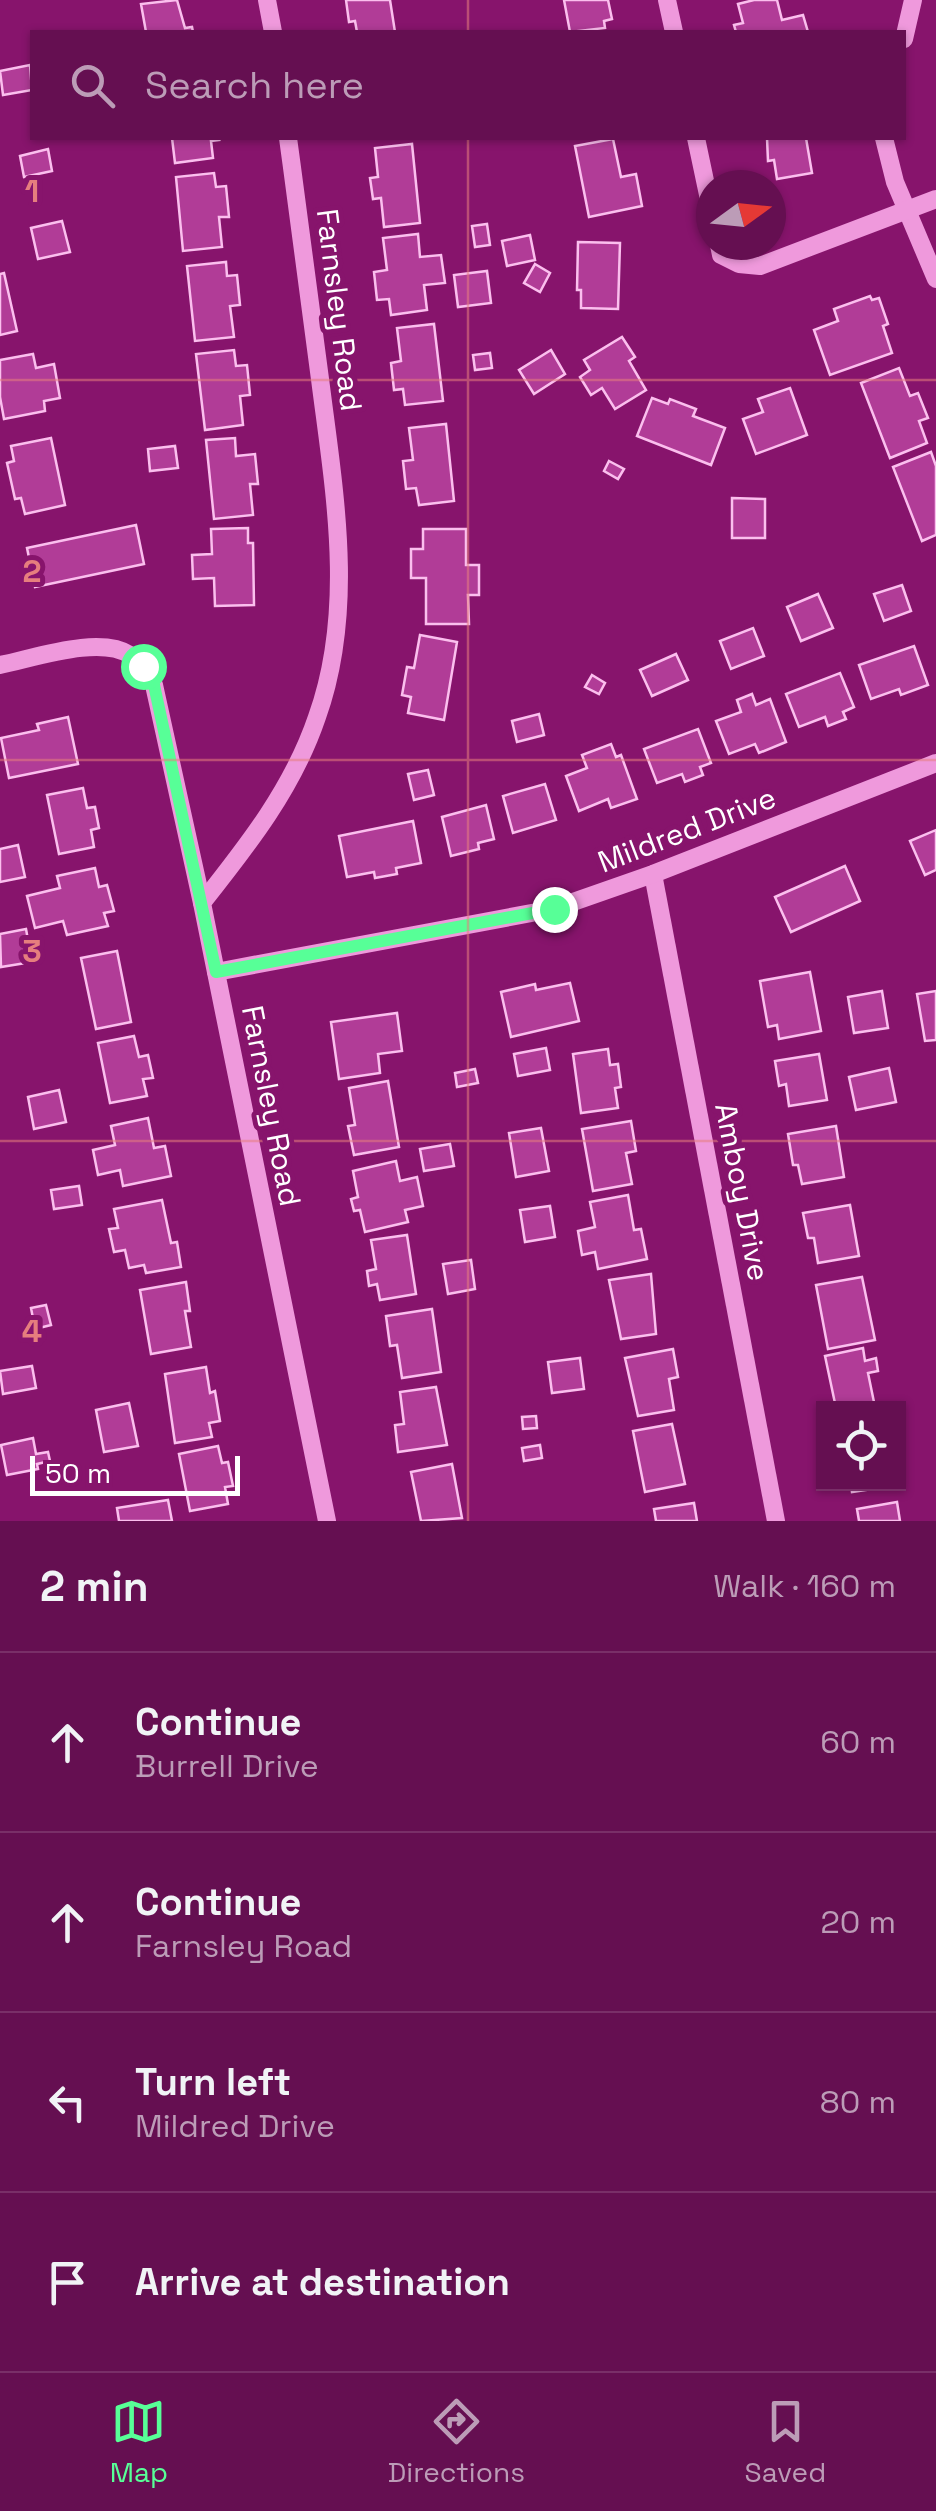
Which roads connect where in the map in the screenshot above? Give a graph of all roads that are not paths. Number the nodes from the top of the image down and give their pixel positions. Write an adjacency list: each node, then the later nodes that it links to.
1 (267, 0): 4 (street)
2 (667, 0): 5 (street)
3 (913, 0): 6 (street)
4 (274, 30)
5 (674, 30)
6 (906, 30)
7 (288, 140): 20 (street, Farnsley Road)
8 (696, 140): 10 (street)
9 (884, 140): 12 (street)
10 (703, 170)
11 (936, 199): 12 (street)
12 (907, 210): 13 (street); 16 (street)
13 (786, 256)
14 (730, 260): 15 (street)
15 (776, 260)
16 (936, 279)
17 (0, 664): 20 (street)
18 (936, 764): 19 (street, Mildred Drive)
19 (653, 874): 21 (street, Mildred Drive); 23 (street, Amboy Drive)
20 (202, 903): 21 (street, Farnsley Road)
21 (216, 972): 22 (street, Farnsley Road)
22 (327, 1521)
23 (776, 1521)

